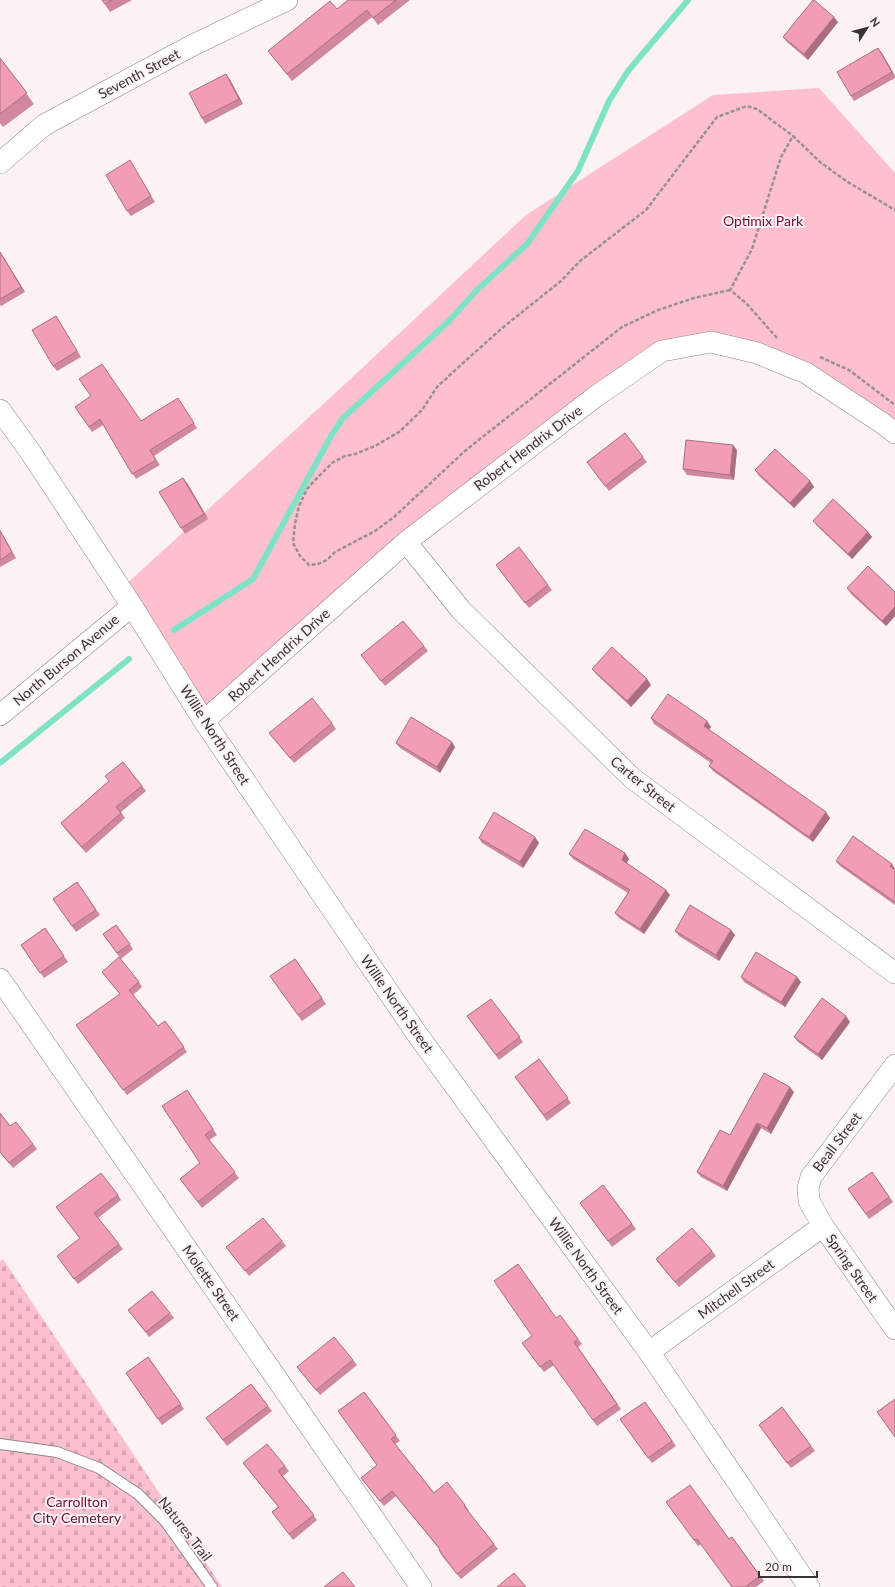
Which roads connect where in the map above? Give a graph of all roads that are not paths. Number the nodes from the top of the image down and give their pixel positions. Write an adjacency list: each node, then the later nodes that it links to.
1 (287, 0): 2 (street, Seventh Street)
2 (0, 163)
3 (0, 410): 6 (street, Willie North Street)
4 (895, 434): 5 (street, Robert Hendrix Drive)
5 (406, 542): 8 (street, Robert Hendrix Drive); 9 (street, Carter Street)
6 (132, 606): 7 (street, North Burson Avenue); 8 (street, Willie North Street)
7 (0, 715)
8 (204, 721): 14 (street, Willie North Street)
9 (895, 973)
10 (0, 979): 17 (street, Molette Street)
11 (895, 1065): 12 (street, Beall Street)
12 (823, 1226): 13 (street, Spring Street); 14 (street, Mitchell Street)
13 (895, 1329)
14 (649, 1352): 18 (street, Willie North Street)
15 (0, 1444): 16 (lane, Natures Trail)
16 (212, 1587)
17 (421, 1587)
18 (809, 1587)

